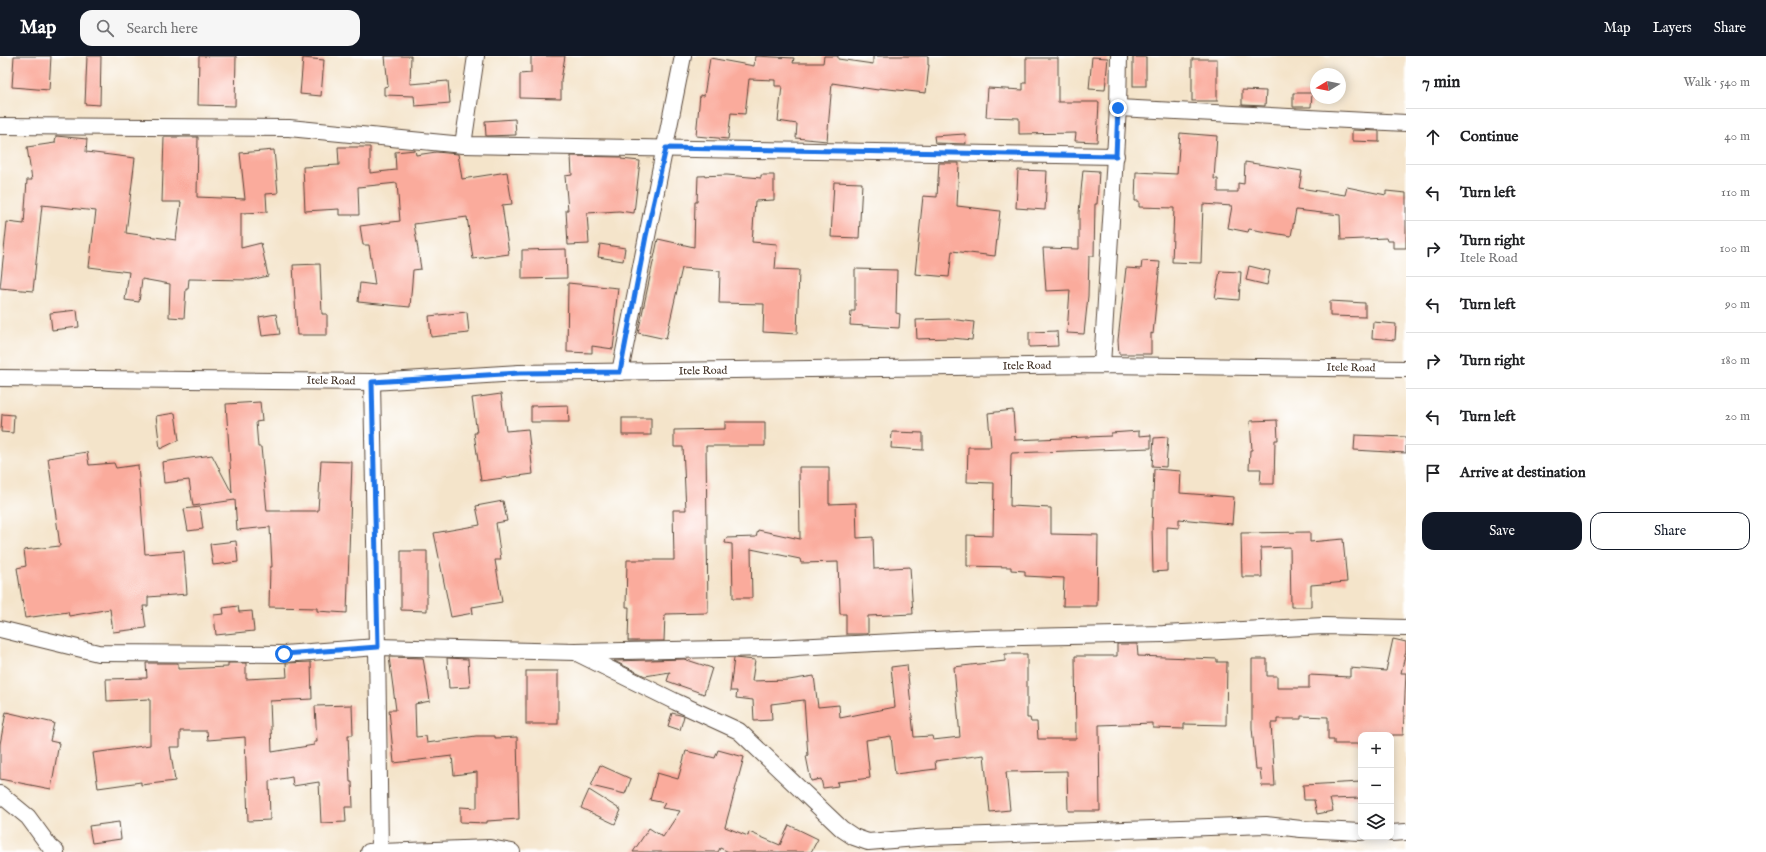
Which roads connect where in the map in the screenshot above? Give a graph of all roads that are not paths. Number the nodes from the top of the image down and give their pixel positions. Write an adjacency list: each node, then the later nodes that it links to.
1 (476, 56): 7 (street)
2 (683, 56): 8 (street)
3 (1120, 56): 4 (street)
4 (1118, 108): 5 (street); 9 (street)
5 (1406, 123)
6 (0, 126): 7 (street)
7 (463, 145): 8 (street)
8 (666, 148): 9 (street); 12 (street)
9 (1116, 156): 10 (street)
10 (1102, 365): 11 (street, Itele Road); 12 (street, Itele Road)
11 (1406, 368)
12 (620, 372): 14 (street, Itele Road)
13 (0, 378): 14 (street, Itele Road)
14 (372, 382): 17 (street)
15 (1406, 628): 18 (street)
16 (0, 629): 17 (street)
17 (378, 647): 18 (street); 24 (street)
18 (575, 652): 20 (street)
19 (0, 794): 23 (street)
20 (1358, 832)
21 (1406, 832): 22 (street)
22 (1394, 833)
23 (56, 852)
24 (376, 852): 25 (street)
25 (512, 852)

